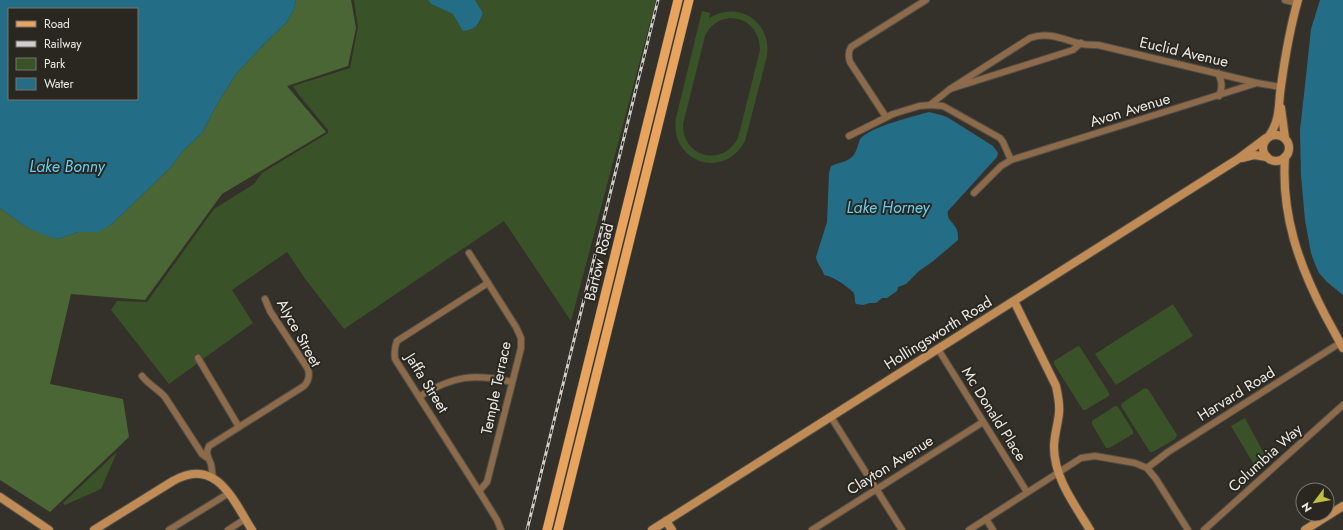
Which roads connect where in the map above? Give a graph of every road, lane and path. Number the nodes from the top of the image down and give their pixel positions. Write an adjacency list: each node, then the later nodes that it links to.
1 (678, 0): 24 (main road, Bartow Road)
2 (689, 0): 25 (main road, Bartow Road)
3 (926, 0): 14 (street)
4 (1285, 0): 5 (street)
5 (1297, 1): 9 (street)
6 (1081, 43): 7 (street, Euclid Avenue); 10 (street, Euclid Avenue); 10 (street, Euclid Avenue)
7 (1218, 73): 8 (street, Euclid Avenue); 11 (street)
8 (1257, 83): 9 (street, Euclid Avenue); 11 (street, Avon Avenue)
9 (1281, 87): 13 (street)
10 (950, 89): 12 (street, Euclid Avenue)
11 (1218, 96): 21 (street, Avon Avenue)
12 (930, 105): 14 (street); 21 (street)
13 (1280, 105): 16 (street); 17 (street)
14 (886, 117): 15 (street)
15 (850, 136)
16 (1268, 137): 17 (street); 19 (street, Hollingsworth Road); 20 (street)
17 (1285, 138): 18 (street)
18 (1285, 157): 20 (street); 22 (street)
19 (1238, 159): 20 (street, Hollingsworth Road); 29 (street, Hollingsworth Road)
20 (1270, 159): 22 (street)
21 (1011, 160): 23 (street, Avon Avenue)
22 (1285, 187): 30 (street)
23 (974, 193)
24 (626, 212): 25 (street); 59 (main road, Bartow Road)
25 (636, 214): 60 (main road, Bartow Road)
26 (469, 253): 27 (street, Temple Terrace)
27 (488, 283): 34 (street, Temple Terrace); 35 (street, Jaffa Street)
28 (265, 299): 39 (street, Alyce Street)
29 (1014, 302): 31 (street, Hollingsworth Road); 42 (street)
30 (1342, 345): 41 (street, Harvard Road)
31 (938, 349): 37 (street, Hollingsworth Road); 38 (street, Mc Donald Place)
32 (198, 358): 39 (street)
33 (142, 376): 40 (street)
34 (512, 382): 35 (street); 45 (street, Temple Terrace)
35 (420, 396): 45 (street, Jaffa Street)
36 (1343, 405): 70 (street, Columbia Way)
37 (831, 417): 44 (street); 52 (street, Hollingsworth Road)
38 (983, 422): 44 (street, Clayton Avenue); 46 (street, Mc Donald Place)
39 (239, 427): 40 (street)
40 (206, 456): 43 (street)
41 (1147, 468): 42 (street); 69 (street)
42 (1059, 472): 46 (street); 68 (street)
43 (213, 477): 47 (street); 54 (street)
44 (876, 489): 64 (street, Clayton Avenue); 65 (street)
45 (479, 491): 58 (street, Jaffa Street)
46 (1027, 492): 51 (street)
47 (229, 493): 50 (street); 55 (street)
48 (0, 497): 53 (street)
49 (1343, 506): 71 (street)
50 (245, 519): 56 (street); 57 (street)
51 (986, 519): 66 (street); 67 (street)
52 (666, 521): 61 (street, Hollingsworth Road); 62 (street); 63 (street)
53 (49, 530)
54 (94, 530)
55 (169, 530)
56 (228, 530)
57 (252, 530)
58 (501, 530)
59 (547, 530)
60 (558, 530)
61 (652, 530)
62 (664, 530)
63 (672, 530)
64 (812, 530)
65 (902, 530)
66 (969, 530)
67 (993, 530)
68 (1090, 530)
69 (1188, 530)
70 (1204, 530)
71 (1305, 530)

